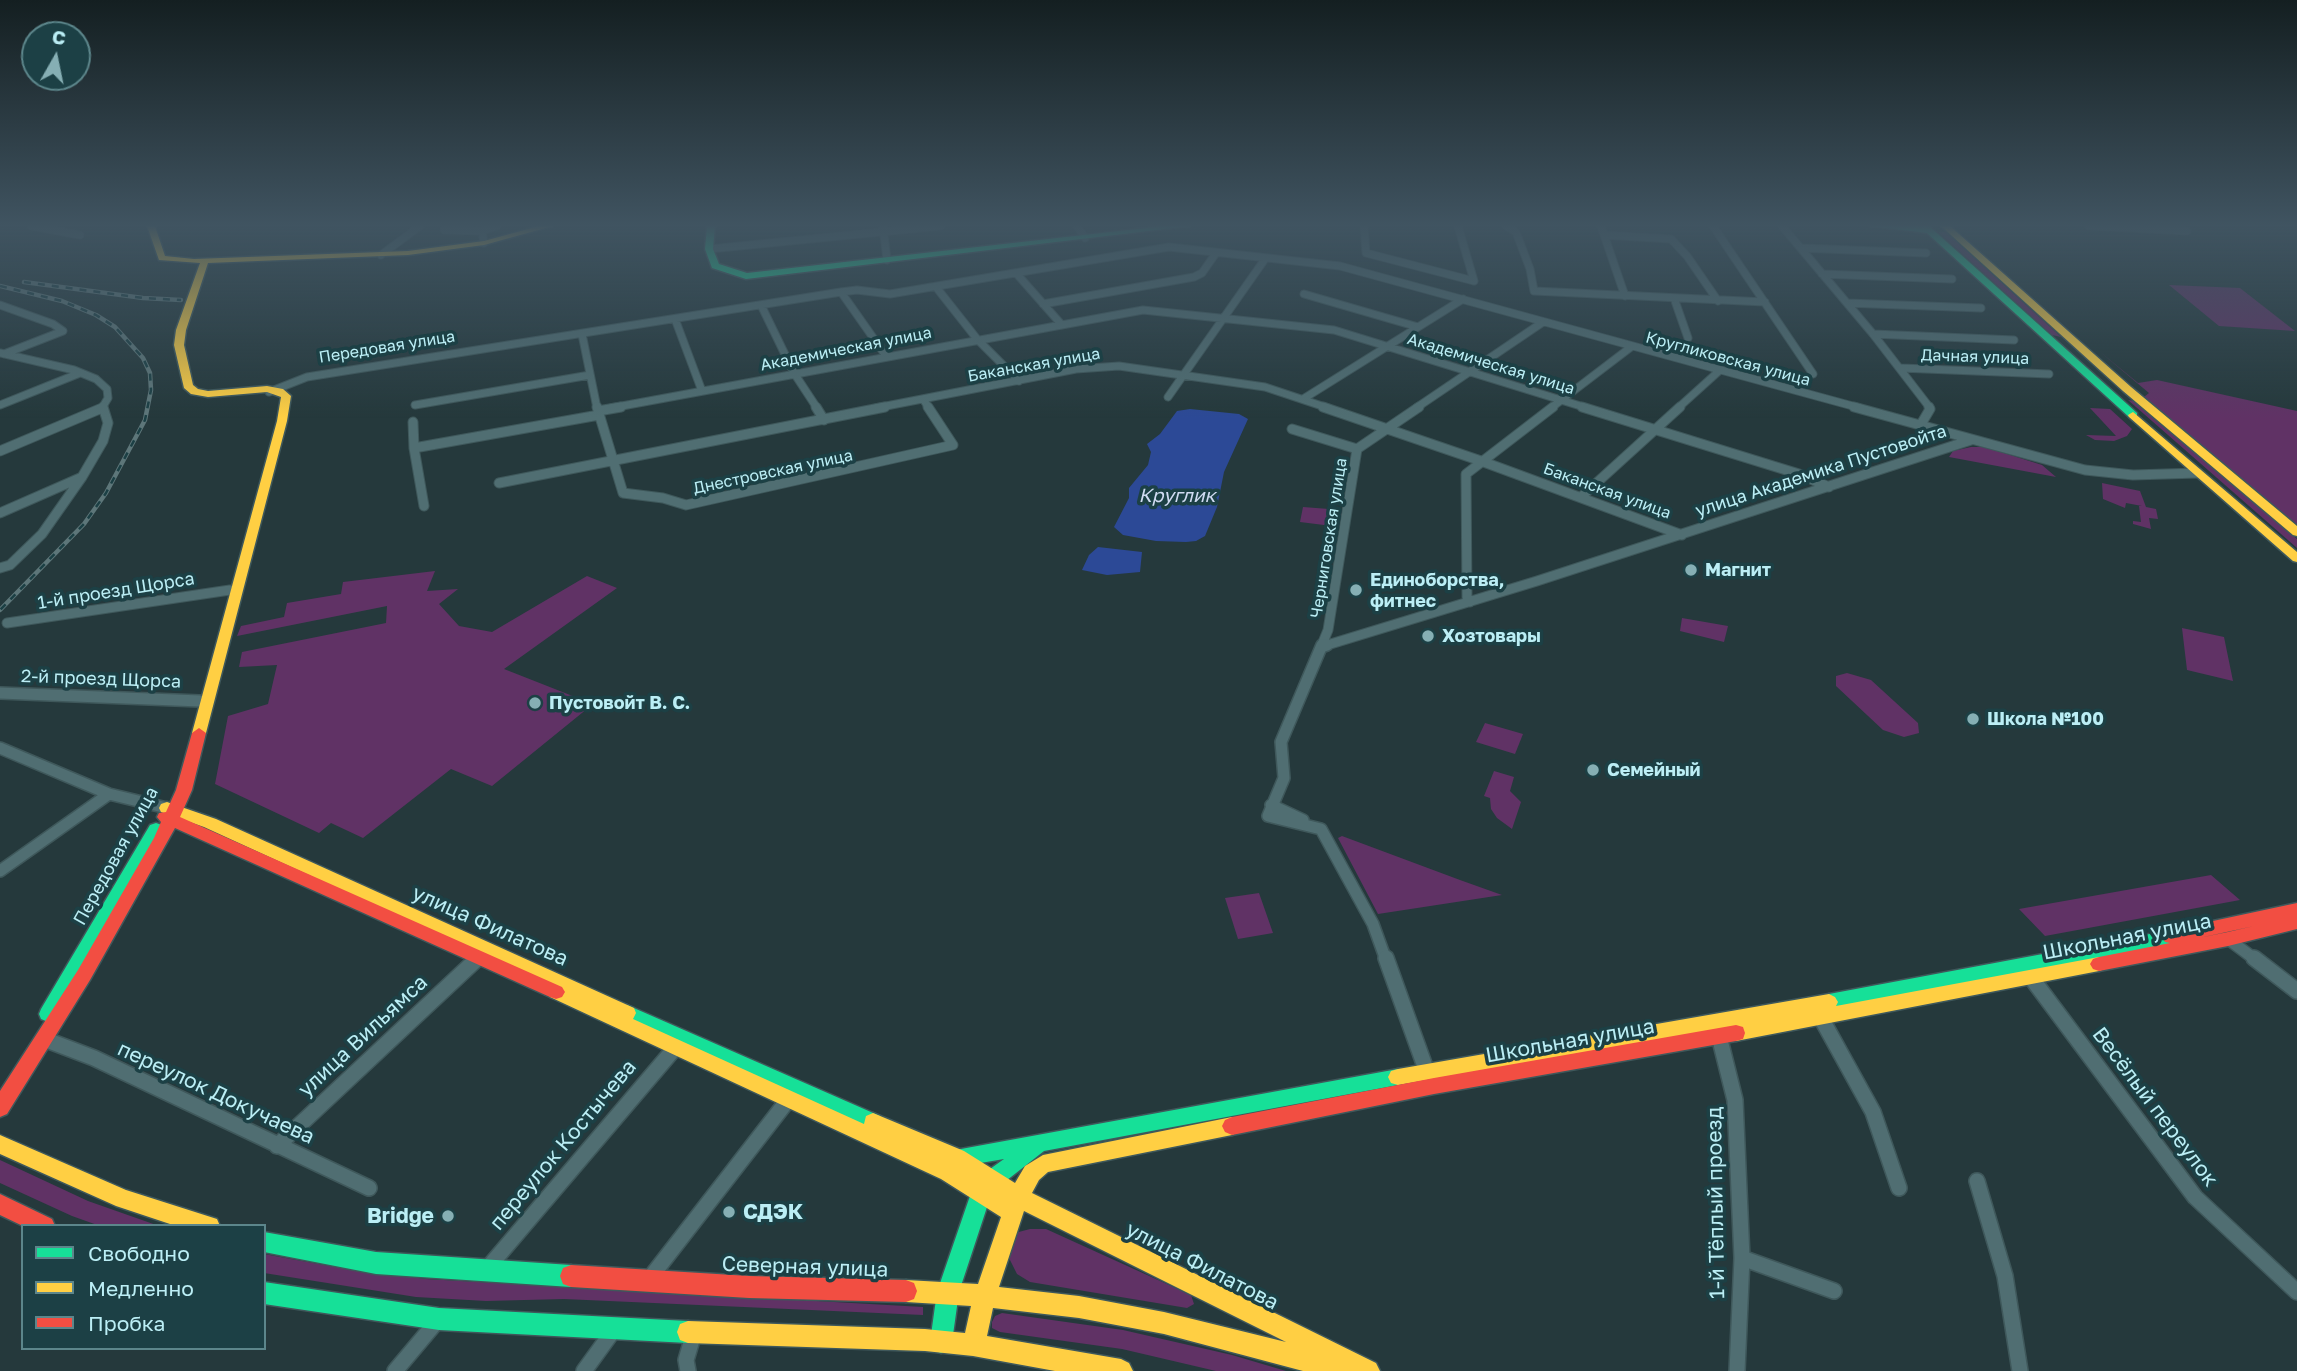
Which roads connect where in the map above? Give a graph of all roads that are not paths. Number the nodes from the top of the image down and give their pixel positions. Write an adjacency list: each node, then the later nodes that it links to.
1 (193, 290): 59 (main road, Передовая улица)
2 (913, 290): 16 (street, Передовая улица)
3 (938, 290): 39 (street)
4 (1031, 290): 25 (street)
5 (1121, 290): 25 (street)
6 (1244, 290): 29 (street)
7 (1427, 290): 19 (street, Кругликовская улица)
8 (1462, 290): 19 (street)
9 (1534, 290): 18 (street)
10 (1623, 290): 18 (street)
11 (1711, 290): 22 (street)
12 (1757, 290): 23 (street)
13 (1836, 290): 24 (street, Дачная улица)
14 (1996, 290): 36 (main road)
15 (2009, 290): 37 (main road)
16 (841, 292): 27 (street, Передовая улица); 46 (street)
17 (1304, 294): 33 (street)
18 (1625, 296): 20 (street)
19 (1453, 297): 21 (street, Кругликовская улица)
20 (1674, 298): 22 (street); 38 (street)
21 (1463, 299): 31 (street, Кругликовская улица); 33 (street)
22 (1718, 300): 23 (street)
23 (1766, 303): 52 (street)
24 (1847, 303): 28 (street); 35 (street, Дачная улица)
25 (1043, 304): 32 (street)
26 (0, 305): 45 (street)
27 (761, 305): 30 (street, Передовая улица); 51 (street)
28 (1981, 308)
29 (1225, 317): 32 (street, Академическая улица); 43 (street, Академическая улица); 55 (street)
30 (675, 319): 34 (street, Передовая улица); 60 (street)
31 (1543, 321): 44 (street, Кругликовская улица); 49 (street, Черниговская улица)
32 (1061, 324): 39 (street, Академическая улица)
33 (1419, 327): 43 (street)
34 (583, 334): 54 (street, Днестровская улица); 59 (street, Передовая улица)
35 (1873, 334): 40 (street, Дачная улица); 47 (street, Дачная улица)
36 (2043, 334): 37 (main road); 41 (main road)
37 (2067, 335): 42 (main road)
38 (1688, 338)
39 (977, 339): 46 (street, Академическая улица); 56 (street)
40 (2014, 340)
41 (2055, 345): 42 (main road); 57 (main road)
42 (2080, 346): 58 (main road)
43 (1388, 347): 49 (street, Академическая улица); 63 (street)
44 (1631, 347): 48 (street, Кругликовская улица); 64 (street)
45 (2, 353): 50 (street)
46 (886, 356): 51 (street, Академическая улица)
47 (1901, 368): 53 (street, Дачная улица); 73 (street, Дачная улица)
48 (1719, 371): 73 (street, Кругликовская улица); 76 (street)
49 (1471, 372): 64 (street, Академическая улица); 75 (street, Черниговская улица)
50 (80, 373): 67 (street); 69 (street)
51 (794, 373): 60 (street, Академическая улица); 71 (street)
52 (1813, 374)
53 (2049, 374)
54 (590, 375): 68 (street); 70 (street, Днестровская улица)
55 (1186, 375): 56 (street, Баканская улица); 61 (street); 63 (street, Баканская улица)
56 (1019, 381): 62 (street, Баканская улица)
57 (2102, 387): 58 (main road); 65 (main road)
58 (2127, 389): 66 (main road)
59 (272, 391): 94 (main road, Передовая улица); 102 (main road, Передовая улица)
60 (702, 391): 70 (street, Академическая улица)
61 (1168, 397)
62 (923, 399): 71 (street, Баканская улица); 81 (street, Днестровская улица)
63 (1303, 399): 75 (street, Баканская улица)
64 (1559, 400): 76 (street, Академическая улица); 82 (street)
65 (2116, 400): 66 (main road); 83 (main road)
66 (2141, 401): 90 (main road)
67 (0, 405)
68 (415, 405)
69 (102, 408): 80 (street); 84 (street)
70 (599, 413): 78 (street, Академическая улица); 81 (street, Днестровская улица)
71 (824, 420): 81 (street, Баканская улица)
72 (413, 422): 78 (street)
73 (1920, 426): 77 (street, Кругликовская улица)
74 (1292, 429): 79 (street)
75 (1389, 429): 79 (street, Черниговская улица); 82 (street, Баканская улица)
76 (1654, 429): 86 (street, Академическая улица); 87 (street)
77 (1971, 440): 83 (street, Кругликовская улица); 86 (street, улица Академика Пустовойта)
78 (414, 448): 88 (street)
79 (1357, 449): 97 (street, Черниговская улица)
80 (0, 452)
81 (612, 460): 85 (street, Баканская улица)
82 (1481, 461): 87 (street, Баканская улица); 95 (street)
83 (2198, 473): 92 (main road)
84 (82, 477): 89 (street); 93 (street)
85 (499, 483)
86 (1829, 487): 91 (street, улица Академика Пустовойта)
87 (1581, 497): 91 (street, Баканская улица)
88 (424, 506)
89 (0, 513)
90 (2297, 532)
91 (1682, 535): 95 (street, улица Академика Пустовойта)
92 (2297, 558)
93 (0, 568)
94 (230, 590): 96 (street, 1-й проезд Щорса); 99 (main road, Передовая улица)
95 (1470, 602): 97 (street, улица Академика Пустовойта)
96 (7, 623)
97 (1324, 646): 116 (street)
98 (0, 693): 99 (street, 2-й проезд Щорса)
99 (200, 701): 102 (main road, Передовая улица)
100 (0, 748): 101 (street, улица Филатова)
101 (109, 794): 102 (street, улица Филатова); 105 (street)
102 (169, 813): 103 (main road); 104 (main road, Передовая улица); 118 (main road, Передовая улица); 124 (main road, улица Филатова)
103 (193, 828): 104 (main road, Передовая улица); 109 (main road)
104 (162, 838): 114 (main road, Передовая улица)
105 (0, 871)
106 (2297, 910): 110 (main road, Школьная улица)
107 (2297, 922): 108 (main road, Школьная улица)
108 (2228, 939): 110 (main road, Школьная улица); 111 (street)
109 (479, 957): 115 (main road); 123 (street, улица Вильямса)
110 (2026, 971): 112 (main road, Школьная улица); 116 (main road, Школьная улица); 140 (street, Весёлый переулок)
111 (2297, 991)
112 (1820, 1016): 113 (main road, Школьная улица); 128 (street)
113 (1719, 1036): 117 (main road, Школьная улица); 135 (street, 1-й Тёплый проезд)
114 (44, 1039): 120 (main road, Передовая улица); 123 (street, переулок Докучаева)
115 (675, 1048): 119 (main road); 136 (street, переулок Костычева)
116 (1427, 1072): 117 (main road); 122 (main road, Школьная улица)
117 (1433, 1086): 129 (main road, Школьная улица)
118 (2, 1087)
119 (788, 1100): 126 (main road); 137 (street)
120 (0, 1108)
121 (0, 1144): 133 (main road)
122 (1038, 1145): 124 (main road, Школьная улица); 126 (main road, Школьная улица)
123 (277, 1146): 127 (street, переулок Докучаева)
124 (957, 1158): 126 (main road, улица Филатова)
125 (1977, 1181): 155 (street)
126 (985, 1187): 129 (main road, улица Филатова); 131 (main road); 139 (main road)
127 (369, 1188)
128 (1899, 1188)
129 (1018, 1197): 131 (main road, Школьная улица); 153 (main road, улица Филатова)
130 (0, 1204): 132 (main road)
131 (1012, 1212): 142 (main road, Школьная улица)
132 (40, 1224)
133 (203, 1224)
134 (266, 1242): 136 (main road, Северная улица)
135 (1742, 1258): 138 (street); 154 (street, 1-й Тёплый проезд)
136 (485, 1271): 137 (main road, Северная улица)
137 (649, 1280): 139 (main road, Северная улица)
138 (1834, 1291)
139 (948, 1292): 142 (main road, Северная улица); 146 (main road)
140 (2297, 1292)
141 (266, 1293): 143 (main road)
142 (985, 1296): 147 (main road, Школьная улица); 152 (main road, Северная улица)
143 (439, 1319): 144 (main road); 148 (street)
144 (615, 1329): 145 (main road); 149 (street)
145 (694, 1332): 146 (main road); 150 (street)
146 (941, 1342): 147 (main road)
147 (973, 1345): 151 (main road)
148 (395, 1371)
149 (584, 1371)
150 (688, 1371)
151 (1121, 1371)
152 (1338, 1371)
153 (1368, 1371)
154 (1737, 1371)
155 (2020, 1371)

